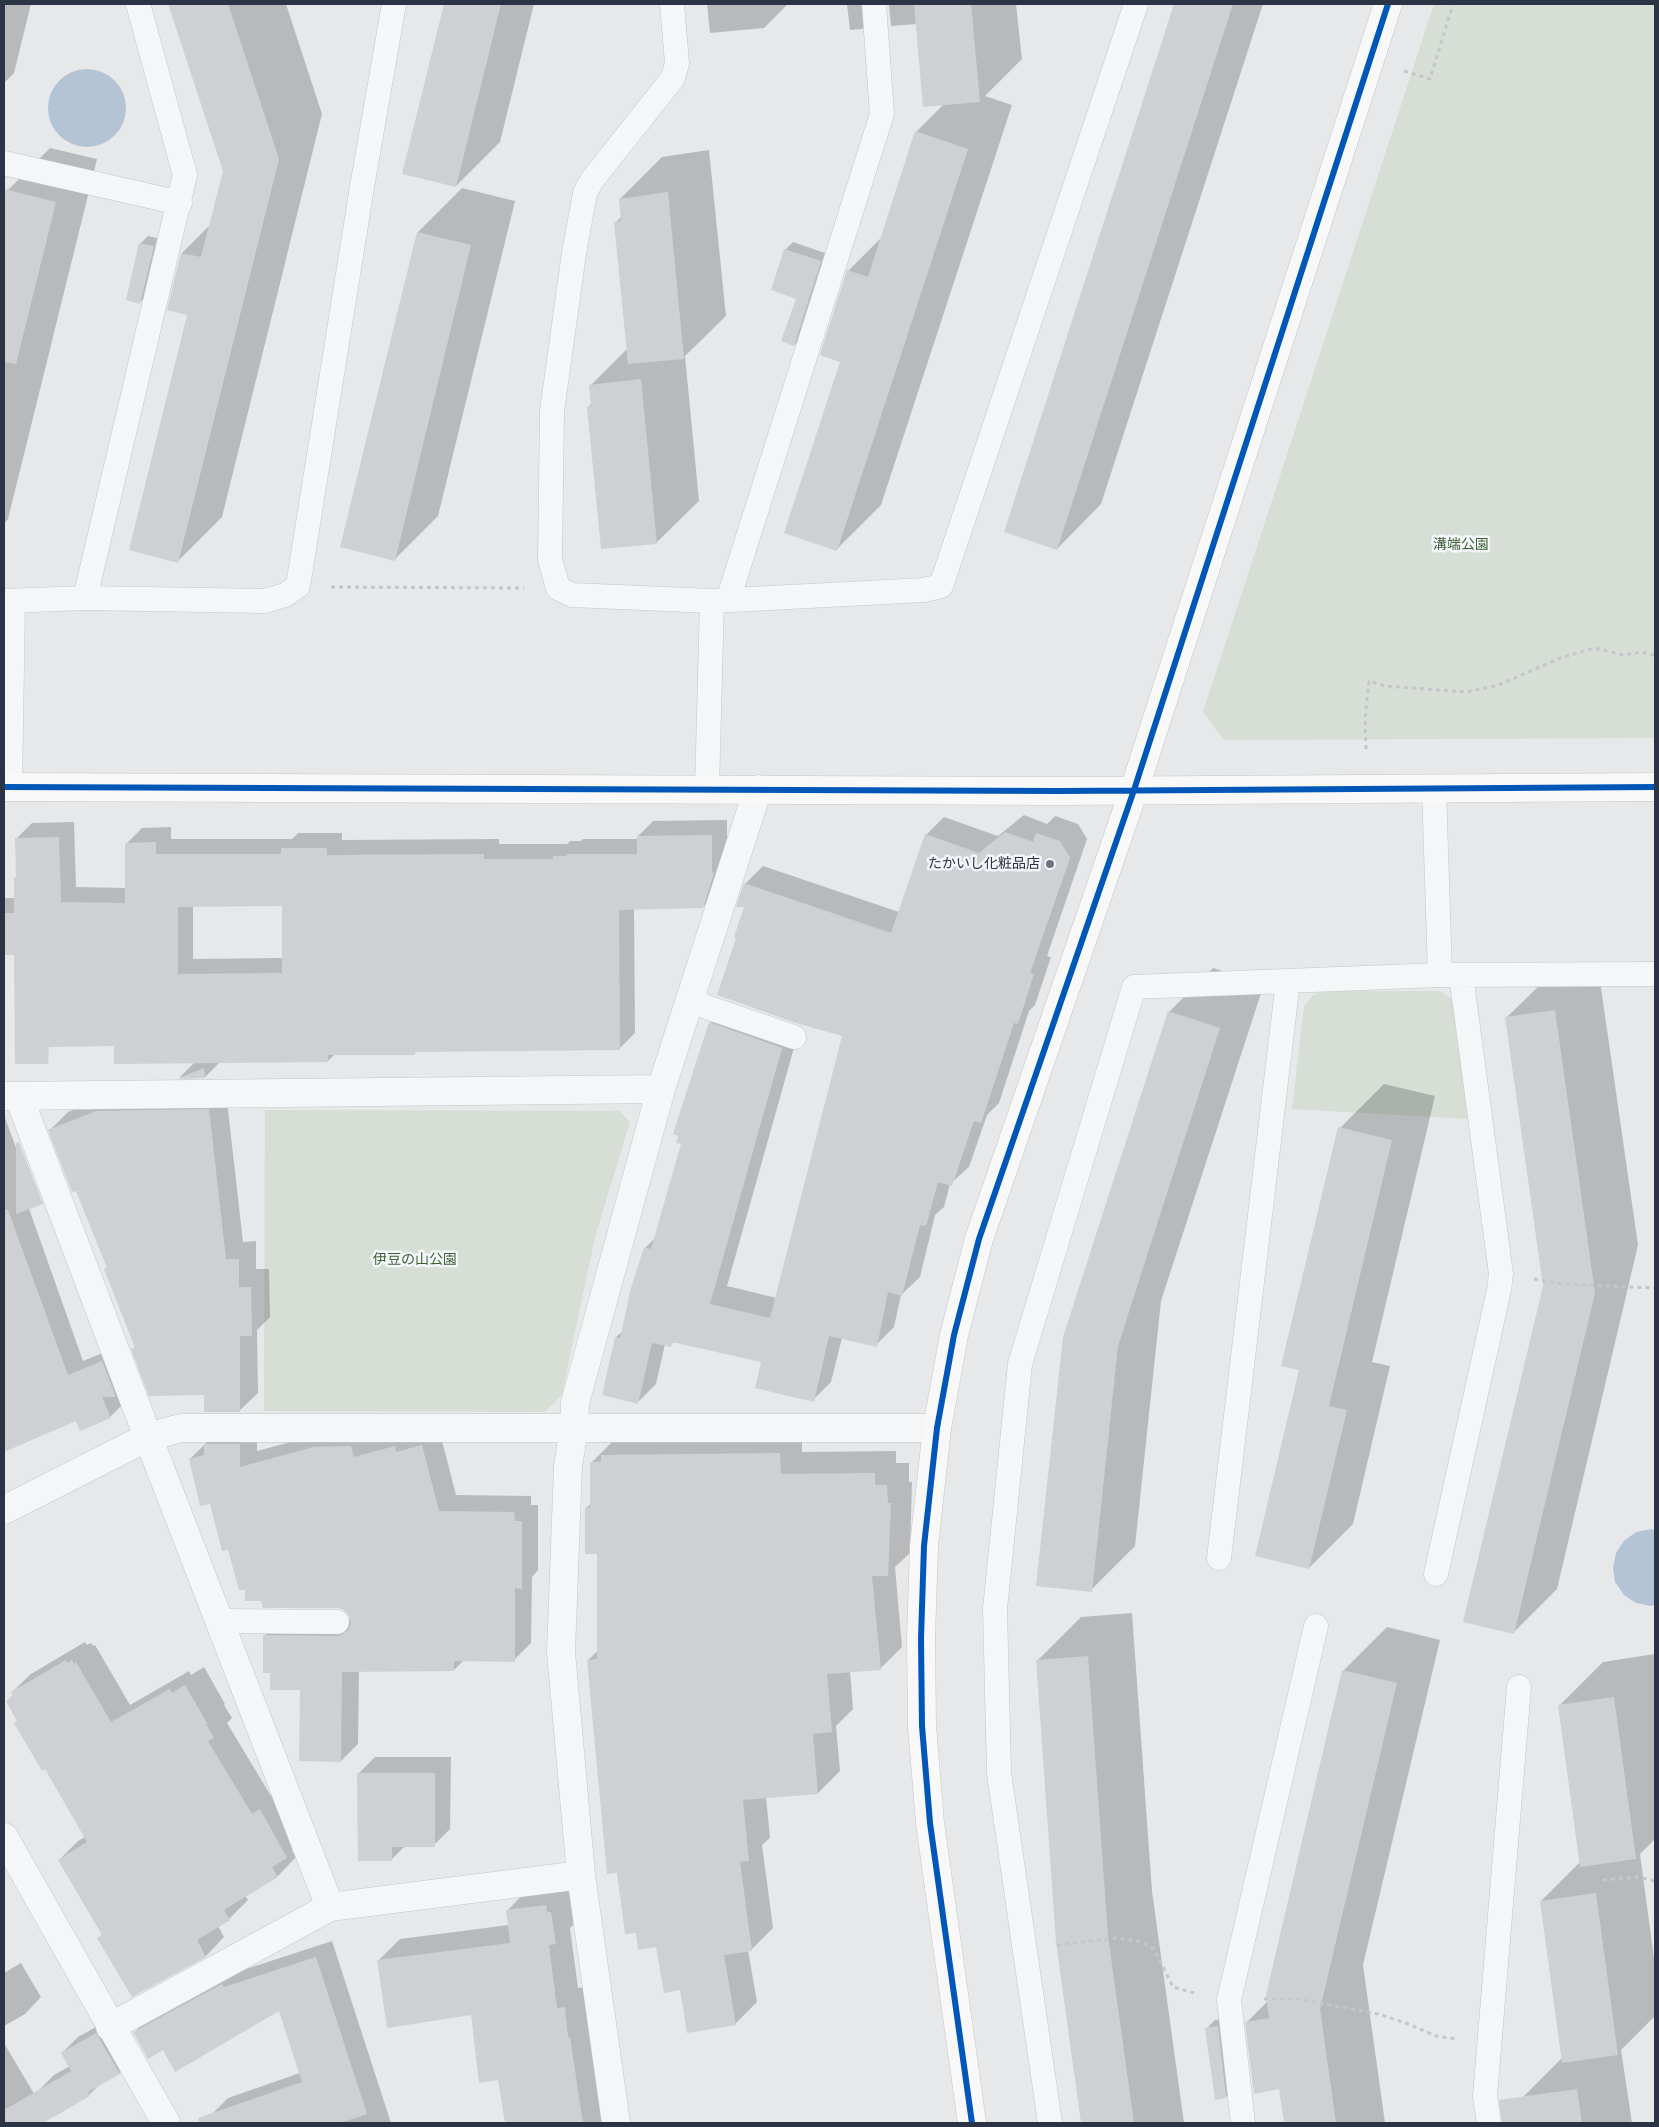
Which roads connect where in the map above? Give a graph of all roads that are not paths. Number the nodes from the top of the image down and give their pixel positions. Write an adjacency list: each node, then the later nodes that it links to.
1 (138, 4): 8 (lane)
2 (394, 4): 9 (lane)
3 (672, 4): 10 (lane)
4 (874, 4): 10 (lane)
5 (1136, 4): 10 (lane)
6 (1388, 4): 17 (street)
7 (4, 163): 8 (lane)
8 (180, 203): 9 (lane)
9 (85, 598): 11 (lane)
10 (720, 600): 15 (lane)
11 (8, 602): 12 (lane)
12 (7, 787): 15 (street)
13 (1434, 788): 14 (street); 17 (street); 19 (lane)
14 (1655, 788)
15 (706, 789): 16 (street)
16 (758, 789): 17 (street); 21 (street)
17 (1134, 790): 26 (street)
18 (1655, 974): 19 (lane)
19 (1450, 975): 20 (lane); 30 (lane)
20 (1288, 981): 29 (lane); 42 (lane)
21 (689, 1001): 22 (lane); 23 (street)
22 (794, 1037)
23 (661, 1089): 24 (street); 25 (street)
24 (12, 1097): 27 (street)
25 (574, 1428): 26 (street); 27 (street); 36 (street)
26 (937, 1428): 41 (street)
27 (148, 1437): 28 (street); 31 (street)
28 (4, 1510)
29 (1219, 1558)
30 (1436, 1574)
31 (220, 1621): 32 (lane); 37 (street)
32 (337, 1622)
33 (1316, 1626): 43 (lane)
34 (1519, 1687): 44 (lane)
35 (4, 1837): 38 (street)
36 (581, 1875): 37 (street); 40 (street)
37 (330, 1907): 38 (street)
38 (110, 2028): 39 (street)
39 (166, 2123)
40 (616, 2123)
41 (972, 2123)
42 (1050, 2123)
43 (1243, 2123)
44 (1489, 2123)

